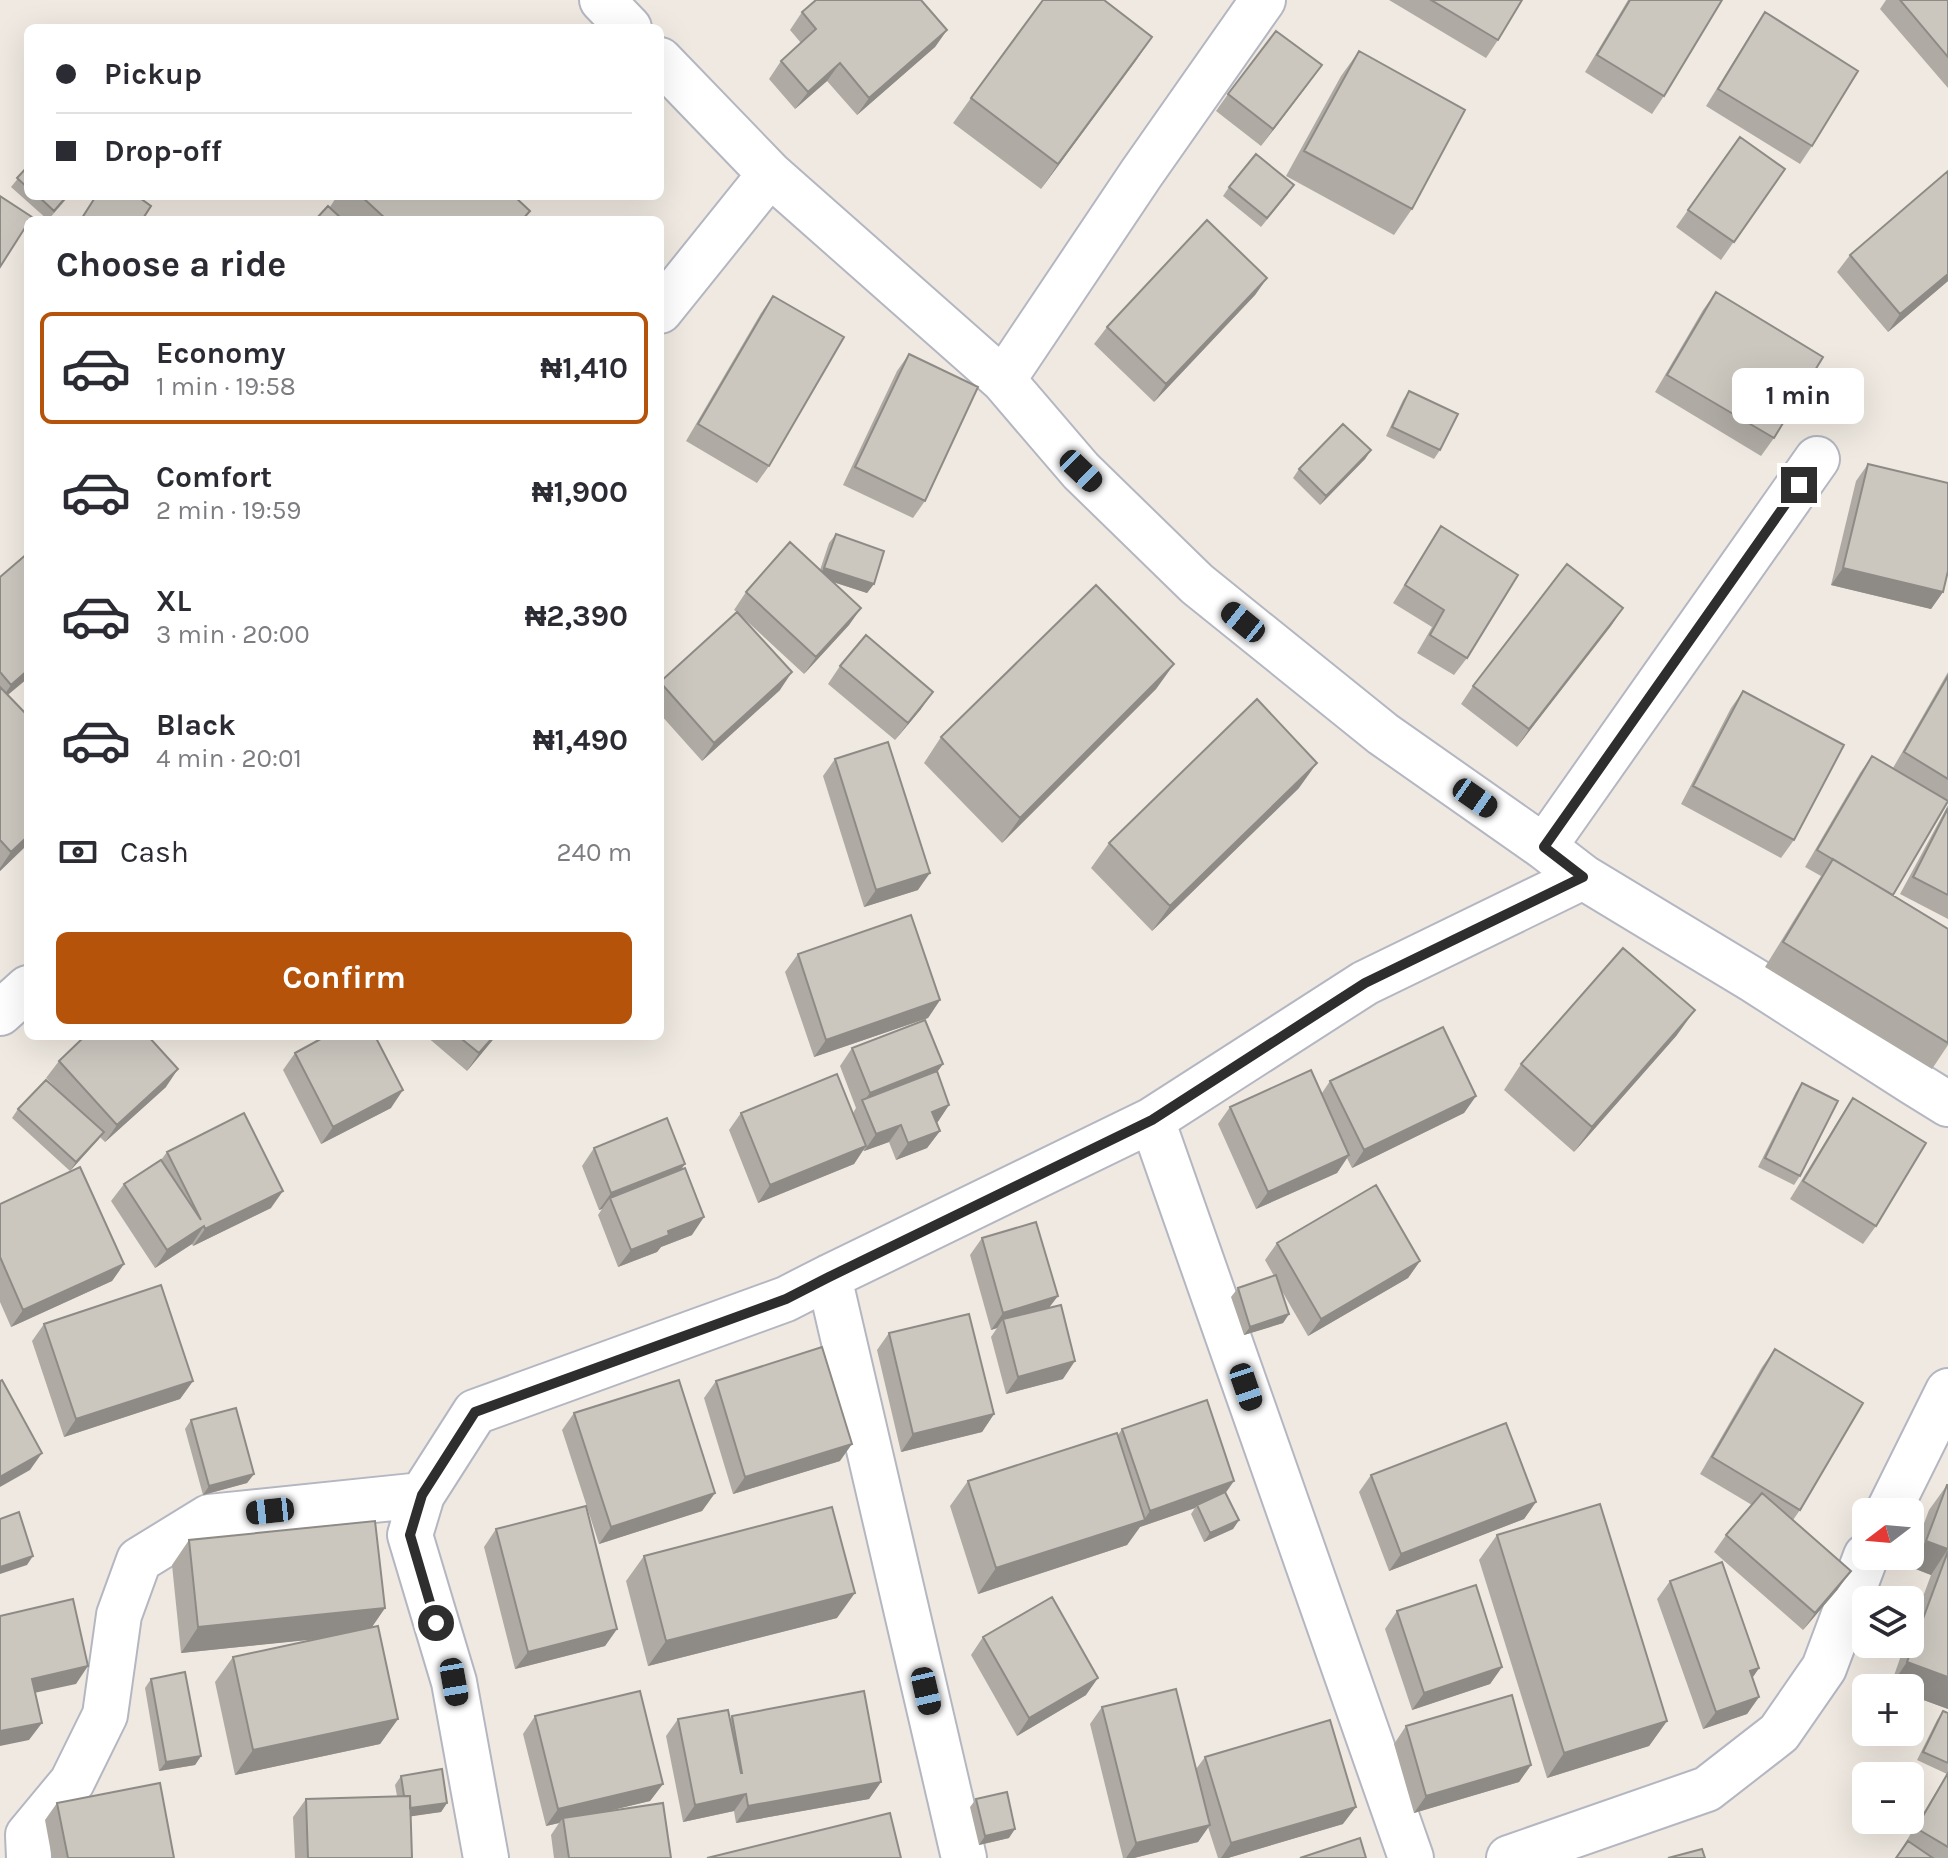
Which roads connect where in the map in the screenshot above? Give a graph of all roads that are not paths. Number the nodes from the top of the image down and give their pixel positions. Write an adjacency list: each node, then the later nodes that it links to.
1 (602, 0): 3 (street)
2 (1263, 0): 7 (street)
3 (625, 24)
4 (664, 64): 5 (street)
5 (770, 174): 6 (street); 7 (street)
6 (664, 306)
7 (1003, 380): 9 (street)
8 (1817, 459): 9 (street)
9 (1544, 847): 10 (street)
10 (1583, 877): 13 (street); 14 (street)
11 (24, 992): 12 (street)
12 (0, 1013)
13 (1948, 1104)
14 (1152, 1120): 15 (street); 23 (street)
15 (829, 1277): 17 (street); 22 (street)
16 (1948, 1391): 18 (street)
17 (422, 1495): 20 (street); 21 (street)
18 (1895, 1498)
19 (1861, 1570): 24 (street)
20 (29, 1858)
21 (486, 1858)
22 (964, 1858)
23 (1411, 1858)
24 (1509, 1858)

